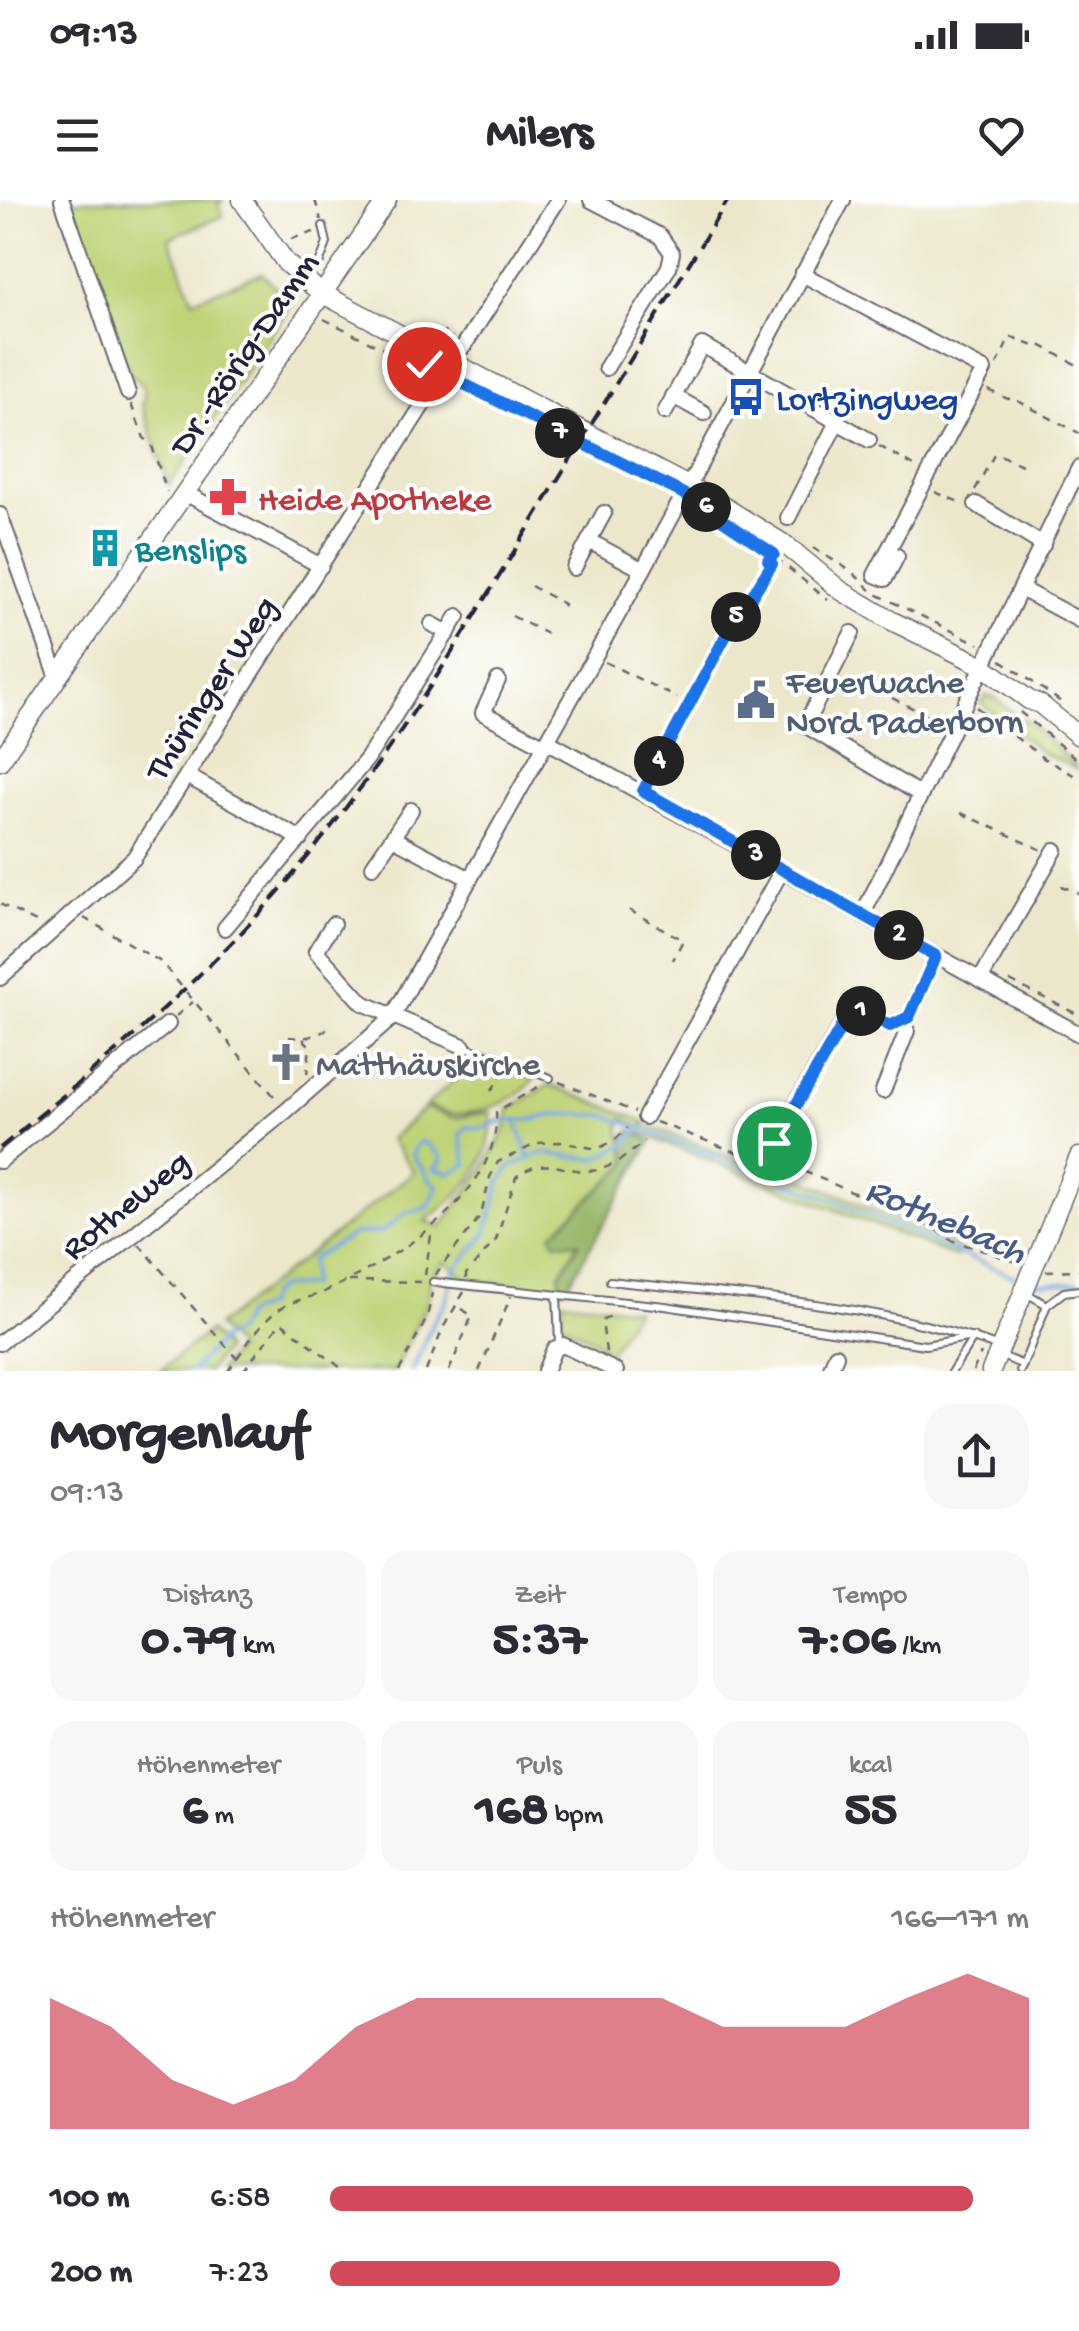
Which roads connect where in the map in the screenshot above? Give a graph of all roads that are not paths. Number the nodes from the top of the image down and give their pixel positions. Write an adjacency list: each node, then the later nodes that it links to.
1 (62, 200): 16 (street)
2 (242, 200): 10 (street)
3 (387, 200): 10 (street, Dr.-Rörig-Damm)
4 (558, 200): 11 (street)
5 (591, 200): 12 (street)
6 (843, 200): 9 (street, Rotheweg)
7 (323, 226): 8 (lane)
8 (319, 264)
9 (802, 274): 13 (street, Rotheweg); 30 (street)
10 (321, 293): 22 (street); 23 (street, Dr.-Rörig-Damm)
11 (463, 347)
12 (606, 368)
13 (749, 371): 15 (street); 19 (street); 22 (street, Rotheweg)
14 (437, 375): 31 (street, Thüringer Weg)
15 (673, 396): 17 (street); 18 (street)
16 (131, 401)
17 (665, 412)
18 (704, 413)
19 (837, 422): 20 (street); 27 (street)
20 (869, 440)
21 (1079, 468): 29 (street)
22 (687, 485): 33 (street, Rotheweg); 41 (street)
23 (181, 498): 31 (street, Dr.-Rörig-Damm); 42 (street, Dr.-Rörig-Damm)
24 (971, 504): 29 (street)
25 (0, 514): 42 (street)
26 (604, 514): 28 (street)
27 (788, 518)
28 (590, 541): 32 (street); 33 (street)
29 (1043, 545): 34 (street)
30 (893, 554)
31 (321, 566): 49 (street, Thüringer Weg)
32 (574, 568)
33 (643, 570): 46 (street, Rotheweg)
34 (1021, 589): 37 (street); 41 (street)
35 (739, 611): 50 (street)
36 (458, 616): 39 (street)
37 (1079, 620)
38 (432, 624): 39 (street)
39 (448, 632): 54 (street)
40 (852, 633): 51 (street)
41 (986, 660): 44 (street); 51 (street)
42 (58, 678): 48 (street, Dr.-Rörig-Damm)
43 (498, 680): 46 (street)
44 (1025, 706): 45 (street); 47 (street)
45 (1079, 736)
46 (546, 743): 50 (street); 58 (street, Rotheweg)
47 (1079, 749)
48 (0, 760)
49 (188, 776): 54 (street); 64 (street, Thüringer Weg)
50 (643, 791): 57 (street)
51 (921, 794): 59 (street)
52 (411, 810): 53 (street)
53 (393, 838): 56 (street); 58 (street)
54 (301, 839): 60 (street)
55 (1053, 852): 63 (street)
56 (373, 866)
57 (782, 870): 59 (street); 72 (street)
58 (470, 879): 65 (street, Rotheweg)
59 (863, 914): 62 (street)
60 (227, 918)
61 (334, 924): 65 (street)
62 (936, 956): 63 (street); 66 (street)
63 (983, 974): 68 (street)
64 (0, 978)
65 (392, 1018): 69 (street); 83 (street, Rotheweg)
66 (903, 1022): 71 (street); 75 (street)
67 (168, 1024): 74 (street)
68 (1079, 1034)
69 (463, 1046): 70 (lane)
70 (550, 1078)
71 (882, 1091)
72 (646, 1117)
73 (1079, 1157): 77 (street)
74 (0, 1161)
75 (762, 1162)
76 (610, 1280): 82 (lane)
77 (1030, 1281): 81 (lane); 85 (street)
78 (431, 1282): 80 (lane)
79 (1079, 1290): 81 (lane)
80 (557, 1295): 82 (lane); 84 (lane)
81 (1047, 1305): 87 (lane)
82 (973, 1338): 85 (lane); 91 (lane)
83 (0, 1343)
84 (560, 1346): 88 (street); 89 (street)
85 (994, 1354): 87 (lane)
86 (836, 1355): 90 (street)
87 (1021, 1368)
88 (545, 1371)
89 (616, 1371)
90 (830, 1371)
91 (952, 1371)

